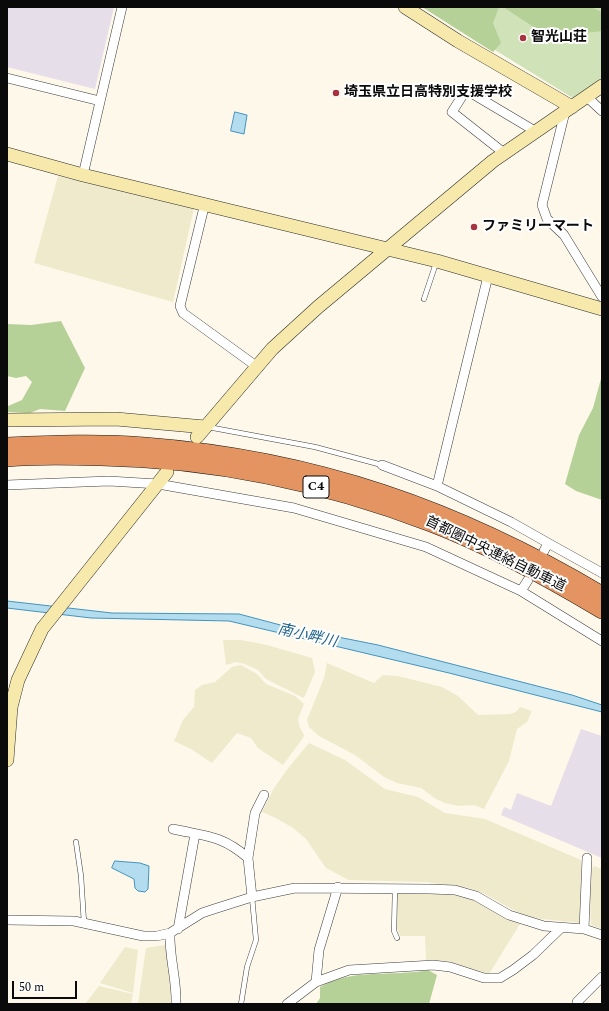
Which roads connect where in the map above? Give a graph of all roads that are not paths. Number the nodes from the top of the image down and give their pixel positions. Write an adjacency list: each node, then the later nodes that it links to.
1 (122, 7): 6 (street)
2 (405, 7): 7 (street)
3 (7, 78): 6 (street)
4 (602, 86): 5 (street)
5 (586, 97): 7 (street); 8 (street)
6 (100, 101): 12 (street)
7 (568, 109): 9 (street); 17 (street)
8 (602, 111)
9 (535, 131): 10 (street); 10 (street)
10 (504, 153): 14 (street)
11 (7, 154): 12 (street)
12 (83, 175): 13 (street)
13 (205, 204): 14 (street); 20 (street)
14 (388, 250): 15 (street); 20 (street)
15 (437, 261): 16 (street); 18 (lane)
16 (488, 276): 19 (street); 29 (street)
17 (602, 297)
18 (424, 299)
19 (602, 309)
20 (256, 366): 22 (street)
21 (7, 420): 22 (street)
22 (201, 432): 25 (lane)
23 (7, 446): 33 (highway, 首都圏中央連絡自動車道 / C4)
24 (7, 458): 34 (highway, 首都圏中央連絡自動車道 / C4)
25 (382, 465): 29 (street)
26 (167, 472): 27 (street)
27 (158, 484): 28 (street); 32 (street); 36 (street)
28 (7, 485)
29 (437, 486): 30 (street)
30 (602, 573)
31 (528, 580): 32 (street)
32 (521, 591): 35 (street)
33 (602, 595)
34 (602, 610)
35 (602, 641)
36 (7, 760)
37 (264, 795): 41 (street)
38 (172, 829): 39 (street)
39 (195, 834): 41 (street); 50 (street)
40 (76, 842): 47 (lane)
41 (248, 858): 45 (street)
42 (587, 858): 49 (street)
43 (338, 887): 44 (street); 45 (street); 54 (street)
44 (395, 888): 48 (street); 52 (lane)
45 (252, 897): 50 (street); 57 (lane)
46 (7, 920): 47 (street)
47 (84, 923): 50 (street)
48 (561, 928): 49 (street); 54 (street)
49 (584, 929): 51 (street)
50 (174, 931): 56 (street)
51 (602, 935)
52 (397, 938)
53 (602, 977): 55 (street)
54 (316, 982): 58 (street)
55 (577, 1003)
56 (176, 1004)
57 (241, 1004)
58 (287, 1004)

